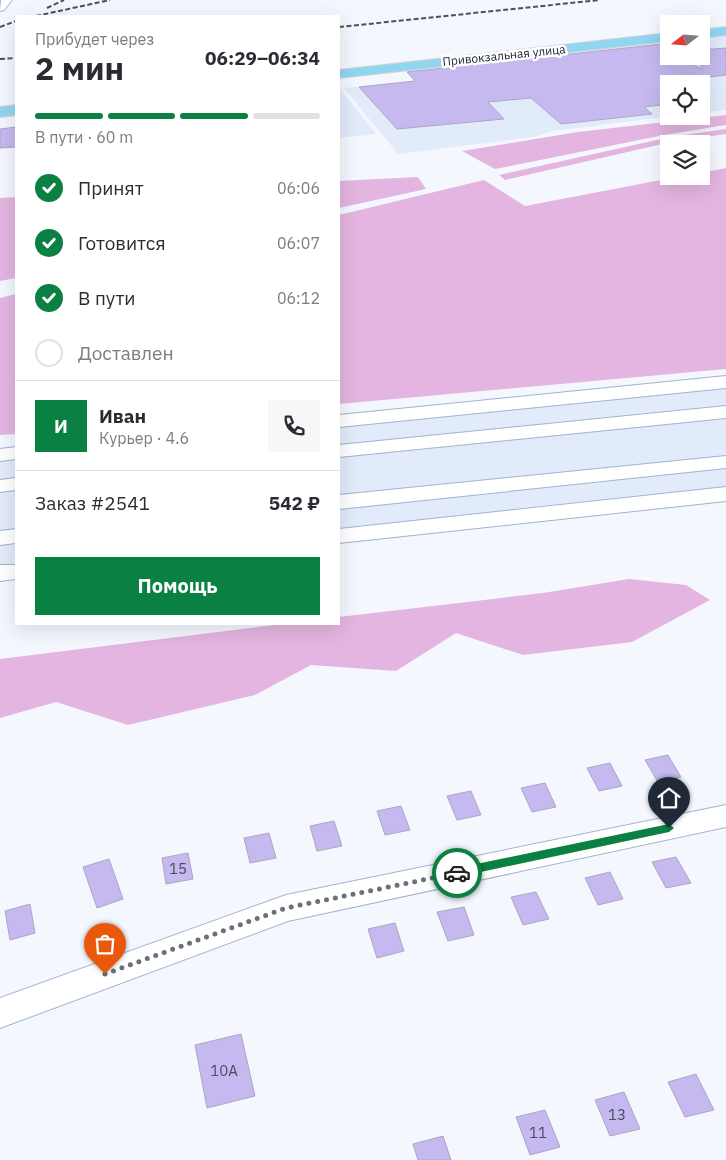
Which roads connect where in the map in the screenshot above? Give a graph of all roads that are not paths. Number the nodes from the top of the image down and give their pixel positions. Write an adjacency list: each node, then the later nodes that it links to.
1 (7, 0): 2 (street)
2 (0, 8)
3 (726, 32): 4 (main road)
4 (710, 33)
5 (660, 38): 6 (main road, Привокзальная улица)
6 (340, 74)
7 (15, 110): 8 (main road)
8 (0, 112)
9 (726, 382): 11 (street)
10 (726, 412): 12 (street)
11 (340, 421)
12 (340, 451)
13 (15, 453): 14 (street)
14 (0, 455)
15 (726, 462): 19 (street)
16 (15, 484): 17 (street)
17 (0, 486)
18 (726, 494): 21 (street)
19 (340, 502)
20 (15, 536): 22 (street)
21 (340, 536)
22 (0, 538)
23 (15, 572): 24 (street)
24 (0, 574)
25 (726, 816): 26 (street)
26 (0, 1013)

